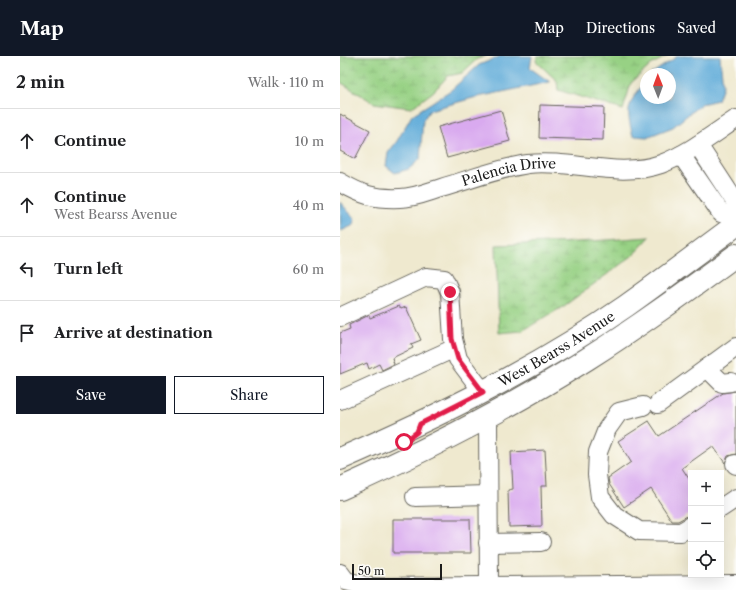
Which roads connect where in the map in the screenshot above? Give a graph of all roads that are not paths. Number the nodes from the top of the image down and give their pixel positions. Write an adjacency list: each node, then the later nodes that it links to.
1 (736, 119): 2 (street, Palencia Drive)
2 (698, 145): 3 (street, Palencia Drive); 5 (street)
3 (681, 155): 4 (street, Palencia Drive); 5 (street)
4 (340, 182)
5 (735, 220): 12 (main road, West Bearss Avenue)
6 (736, 256): 14 (main road, West Bearss Avenue)
7 (340, 317): 8 (street)
8 (455, 348): 12 (street); 13 (street)
9 (735, 350): 10 (street)
10 (707, 368): 11 (street); 23 (street)
11 (731, 382)
12 (483, 392): 15 (main road, West Bearss Avenue)
13 (340, 400)
14 (488, 417): 18 (main road, West Bearss Avenue); 19 (street)
15 (420, 424): 16 (main road, West Bearss Avenue); 17 (main road)
16 (340, 459)
17 (340, 470)
18 (340, 489)
19 (488, 495): 20 (street); 25 (street)
20 (415, 497)
21 (736, 498): 22 (street)
22 (724, 506)
23 (688, 528)
24 (541, 542): 25 (street)
25 (488, 543): 28 (street)
26 (340, 573): 29 (street)
27 (736, 584): 28 (street)
28 (489, 585): 29 (street)
29 (451, 588)

